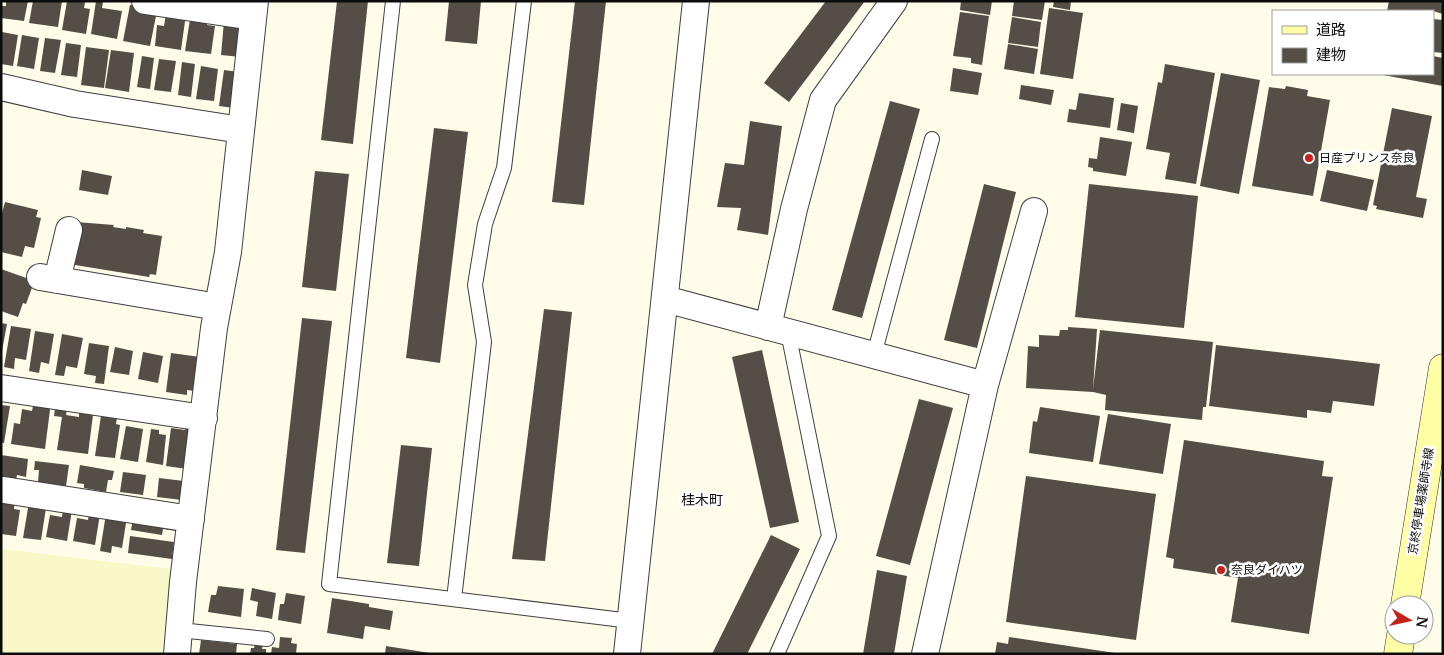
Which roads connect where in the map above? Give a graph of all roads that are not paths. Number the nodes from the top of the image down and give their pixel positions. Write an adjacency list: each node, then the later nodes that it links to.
1 (144, 1): 6 (street)
2 (393, 1): 23 (lane)
3 (524, 1): 23 (lane)
4 (696, 1): 12 (street)
5 (894, 1): 14 (street)
6 (254, 9): 8 (street)
7 (1, 87): 8 (street)
8 (241, 130): 13 (street)
9 (932, 139): 15 (lane)
10 (1034, 211): 17 (street)
11 (68, 230): 13 (street)
12 (665, 299): 14 (street); 24 (street)
13 (218, 307): 19 (street)
14 (778, 330): 15 (street); 28 (lane)
15 (874, 355): 17 (street)
16 (1443, 368): 22 (main road, 京終停車場薬師寺線)
17 (985, 385): 29 (street)
18 (1, 388): 19 (street)
19 (204, 418): 21 (street)
20 (4, 490): 21 (street)
21 (191, 519): 26 (street)
22 (1407, 595)
23 (454, 599): 24 (lane)
24 (631, 621): 27 (street)
25 (267, 639): 26 (lane)
26 (178, 642)
27 (627, 654)
28 (777, 654)
29 (925, 654)

